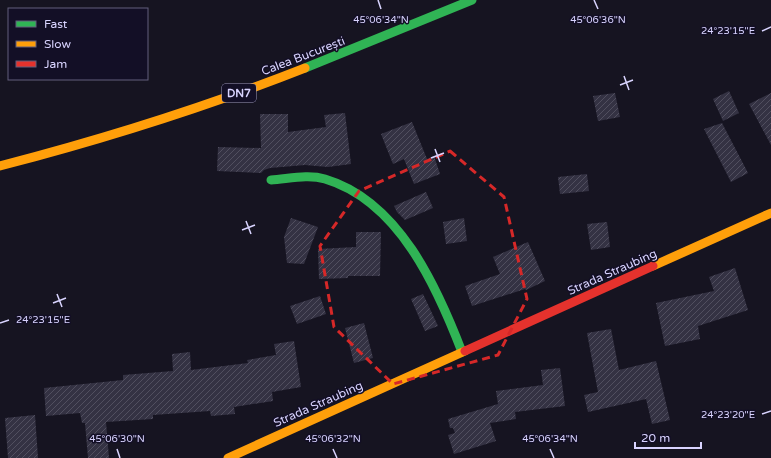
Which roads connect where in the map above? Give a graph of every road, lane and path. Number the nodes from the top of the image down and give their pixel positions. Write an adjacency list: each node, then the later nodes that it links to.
1 (472, 0): 2 (main road, Calea București / DN7)
2 (0, 166)
3 (271, 180): 5 (main road)
4 (771, 213): 5 (main road, Strada Straubing)
5 (462, 352): 6 (main road, Strada Straubing)
6 (228, 458)

